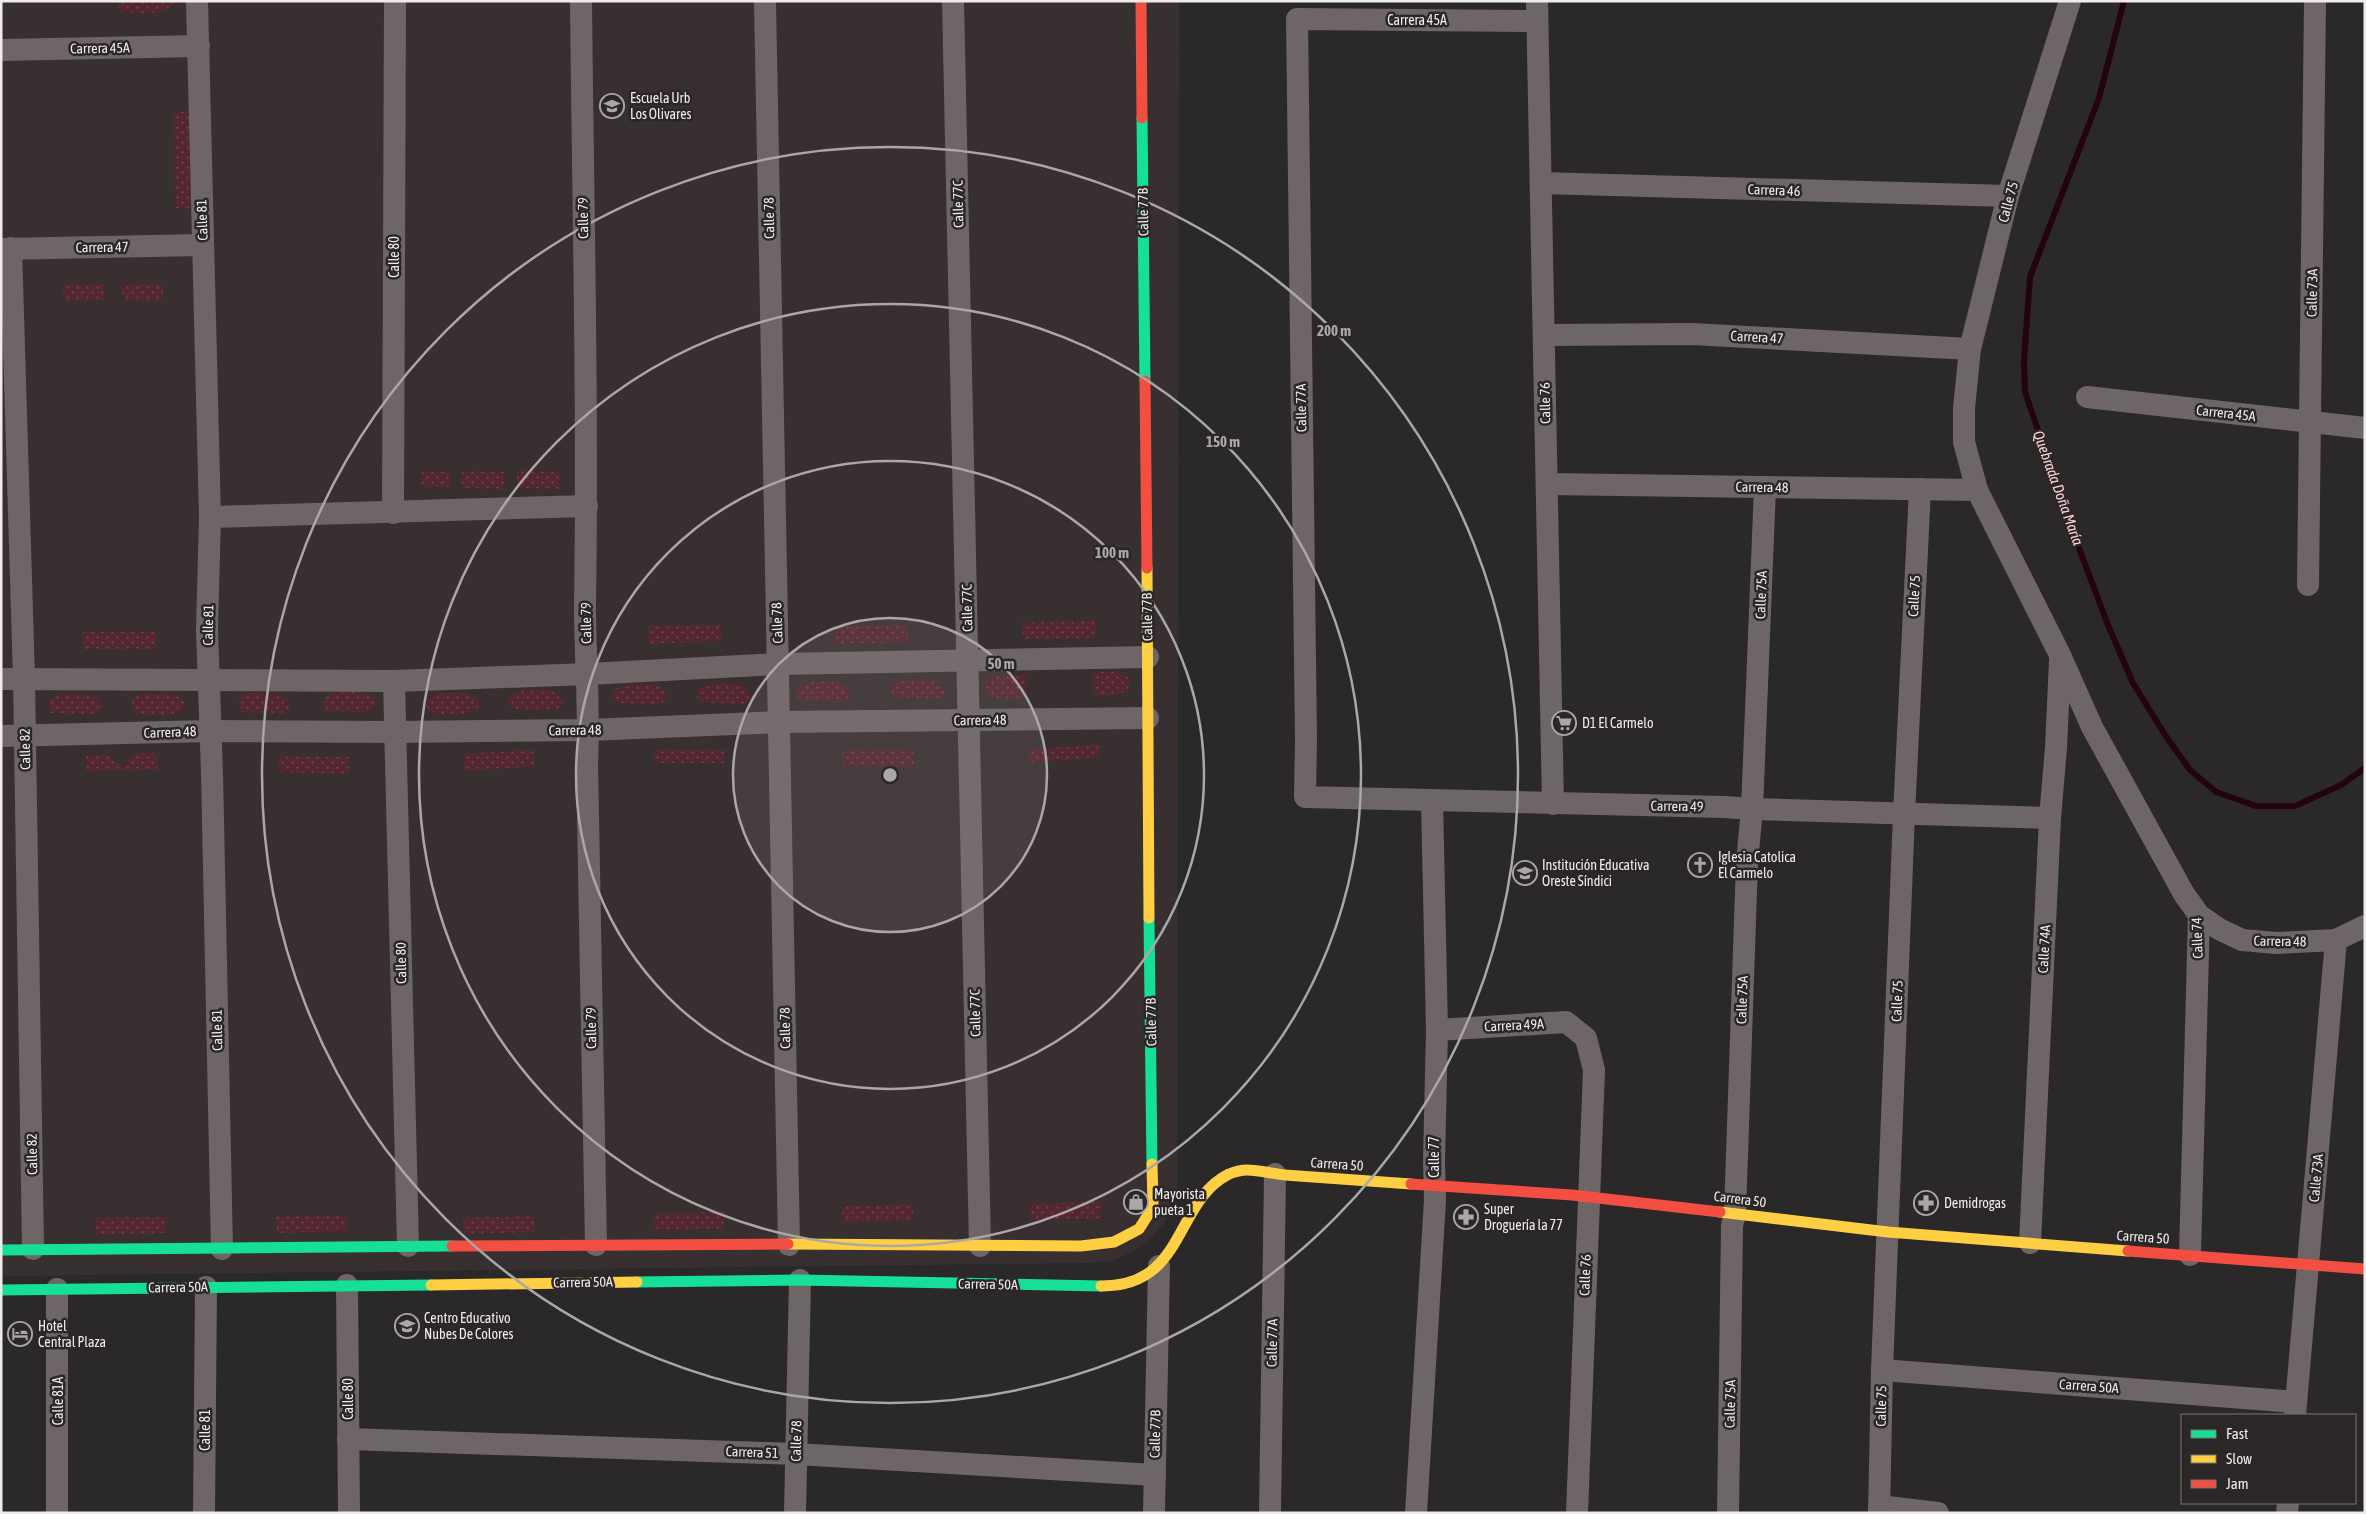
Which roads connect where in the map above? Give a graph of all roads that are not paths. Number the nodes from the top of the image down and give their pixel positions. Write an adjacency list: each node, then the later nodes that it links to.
1 (197, 1): 11 (street, Calle 81)
2 (395, 1): 27 (street, Calle 80)
3 (581, 1): 26 (street, Calle 79)
4 (765, 1): 33 (street, Calle 78)
5 (953, 1): 32 (street, Calle 77C)
6 (1141, 1): 31 (street, Calle 77B)
7 (2070, 1): 14 (street, Calle 75)
8 (2315, 1): 20 (street, Calle 73A)
9 (1537, 11): 10 (street, Carrera 45A); 13 (street, Calle 76)
10 (1297, 19): 49 (street, Calle 77A)
11 (199, 46): 12 (street, Carrera 45A); 15 (street, Calle 81)
12 (1, 50)
13 (1541, 183): 14 (street, Carrera 46); 17 (street, Calle 76)
14 (2008, 196): 18 (street, Calle 75)
15 (202, 244): 16 (street, Carrera 47); 28 (street, Calle 81)
16 (6, 249): 35 (street, Calle 82)
17 (1544, 335): 18 (street, Carrera 47); 22 (street, Calle 76)
18 (1970, 349): 25 (street, Calle 75)
19 (2087, 397): 20 (street, Carrera 45A)
20 (2310, 422): 21 (street, Carrera 45A); 29 (street, Calle 73A)
21 (2365, 428)
22 (1547, 484): 23 (street, Carrera 48); 51 (street, Calle 76)
23 (1766, 487): 24 (street, Carrera 48); 52 (street, Calle 75A)
24 (1920, 489): 25 (street, Carrera 48); 53 (street, Calle 75)
25 (1977, 490): 30 (street, Calle 75)
26 (587, 506): 27 (street); 34 (street, Calle 79)
27 (393, 513): 28 (street)
28 (210, 517): 37 (street, Calle 81)
29 (2308, 585)
30 (2060, 656): 42 (street, Calle 74); 48 (street, Calle 74A)
31 (1148, 657): 32 (street); 39 (street, Calle 77B)
32 (967, 660): 33 (street); 40 (street, Calle 77C)
33 (779, 664): 34 (street); 41 (street, Calle 78)
34 (588, 674): 38 (street); 43 (street, Calle 79)
35 (24, 678): 36 (street); 37 (street); 47 (street, Calle 82)
36 (1, 679)
37 (208, 680): 38 (street); 44 (street, Calle 81)
38 (394, 680): 45 (street, Calle 80)
39 (1148, 718): 40 (street, Carrera 48); 69 (street, Calle 77B)
40 (968, 720): 41 (street, Carrera 48); 69 (street, Calle 77C)
41 (780, 722): 43 (street, Carrera 48); 67 (street, Calle 78)
42 (2092, 726): 48 (street); 55 (street, Calle 74)
43 (589, 730): 45 (street, Carrera 48); 66 (street, Calle 79)
44 (210, 731): 45 (street, Carrera 48); 47 (street, Carrera 48); 70 (street, Calle 81)
45 (396, 732): 68 (street, Calle 80)
46 (1, 736): 47 (street, Carrera 48)
47 (25, 736): 71 (street, Calle 82)
48 (2056, 748): 54 (street, Calle 74A)
49 (1305, 797): 50 (street, Carrera 49)
50 (1432, 800): 51 (street, Carrera 49); 58 (street, Calle 77)
51 (1553, 804): 52 (street, Carrera 49)
52 (1752, 809): 53 (street, Carrera 49); 63 (street, Calle 75A)
53 (1904, 814): 54 (street, Carrera 49); 64 (street, Calle 75)
54 (2050, 818): 65 (street, Calle 74A)
55 (2199, 915): 57 (street, Carrera 48); 73 (street, Calle 74)
56 (2365, 926): 57 (street, Carrera 48)
57 (2336, 940): 74 (street, Calle 73A)
58 (1437, 1030): 59 (street, Carrera 49A); 61 (street, Calle 77)
59 (1586, 1038): 62 (street, Calle 76)
60 (1275, 1174): 61 (street, Carrera 50); 75 (street, Carrera 50); 93 (street, Calle 77A)
61 (1434, 1185): 62 (street, Carrera 50); 94 (street, Calle 77)
62 (1588, 1197): 63 (street, Carrera 50); 95 (street, Calle 76)
63 (1734, 1213): 64 (street, Carrera 50); 96 (street, Calle 75A)
64 (1888, 1232): 65 (street, Carrera 50); 82 (street, Calle 75)
65 (2030, 1243): 73 (street, Carrera 50)
66 (596, 1245): 67 (street); 68 (street)
67 (790, 1245): 69 (street)
68 (408, 1246): 70 (street)
69 (980, 1246)
70 (222, 1248): 71 (street)
71 (34, 1249): 72 (street)
72 (1, 1250)
73 (2190, 1255): 74 (street, Carrera 50)
74 (2308, 1265): 76 (street, Carrera 50); 83 (street, Calle 73A)
75 (1159, 1266): 77 (street, Carrera 50A); 86 (street, Calle 77B)
76 (2365, 1269)
77 (800, 1280): 78 (street, Carrera 50A); 85 (street, Calle 78)
78 (347, 1285): 79 (street, Carrera 50A); 84 (street, Calle 80)
79 (206, 1287): 80 (street, Carrera 50A); 89 (street, Calle 81)
80 (57, 1289): 81 (street, Carrera 50A); 88 (street, Calle 81A)
81 (1, 1290)
82 (1882, 1370): 83 (street, Carrera 50A); 87 (street, Calle 75)
83 (2296, 1409)
84 (348, 1439): 85 (street, Carrera 51); 90 (street, Calle 80)
85 (796, 1454): 86 (street, Carrera 51); 91 (street, Calle 78)
86 (1155, 1475): 92 (street, Calle 77B)
87 (1879, 1510): 97 (street)
88 (57, 1513)
89 (204, 1513)
90 (349, 1513)
91 (795, 1513)
92 (1154, 1513)
93 (1270, 1513)
94 (1416, 1513)
95 (1577, 1513)
96 (1728, 1513)
97 (1938, 1513)

